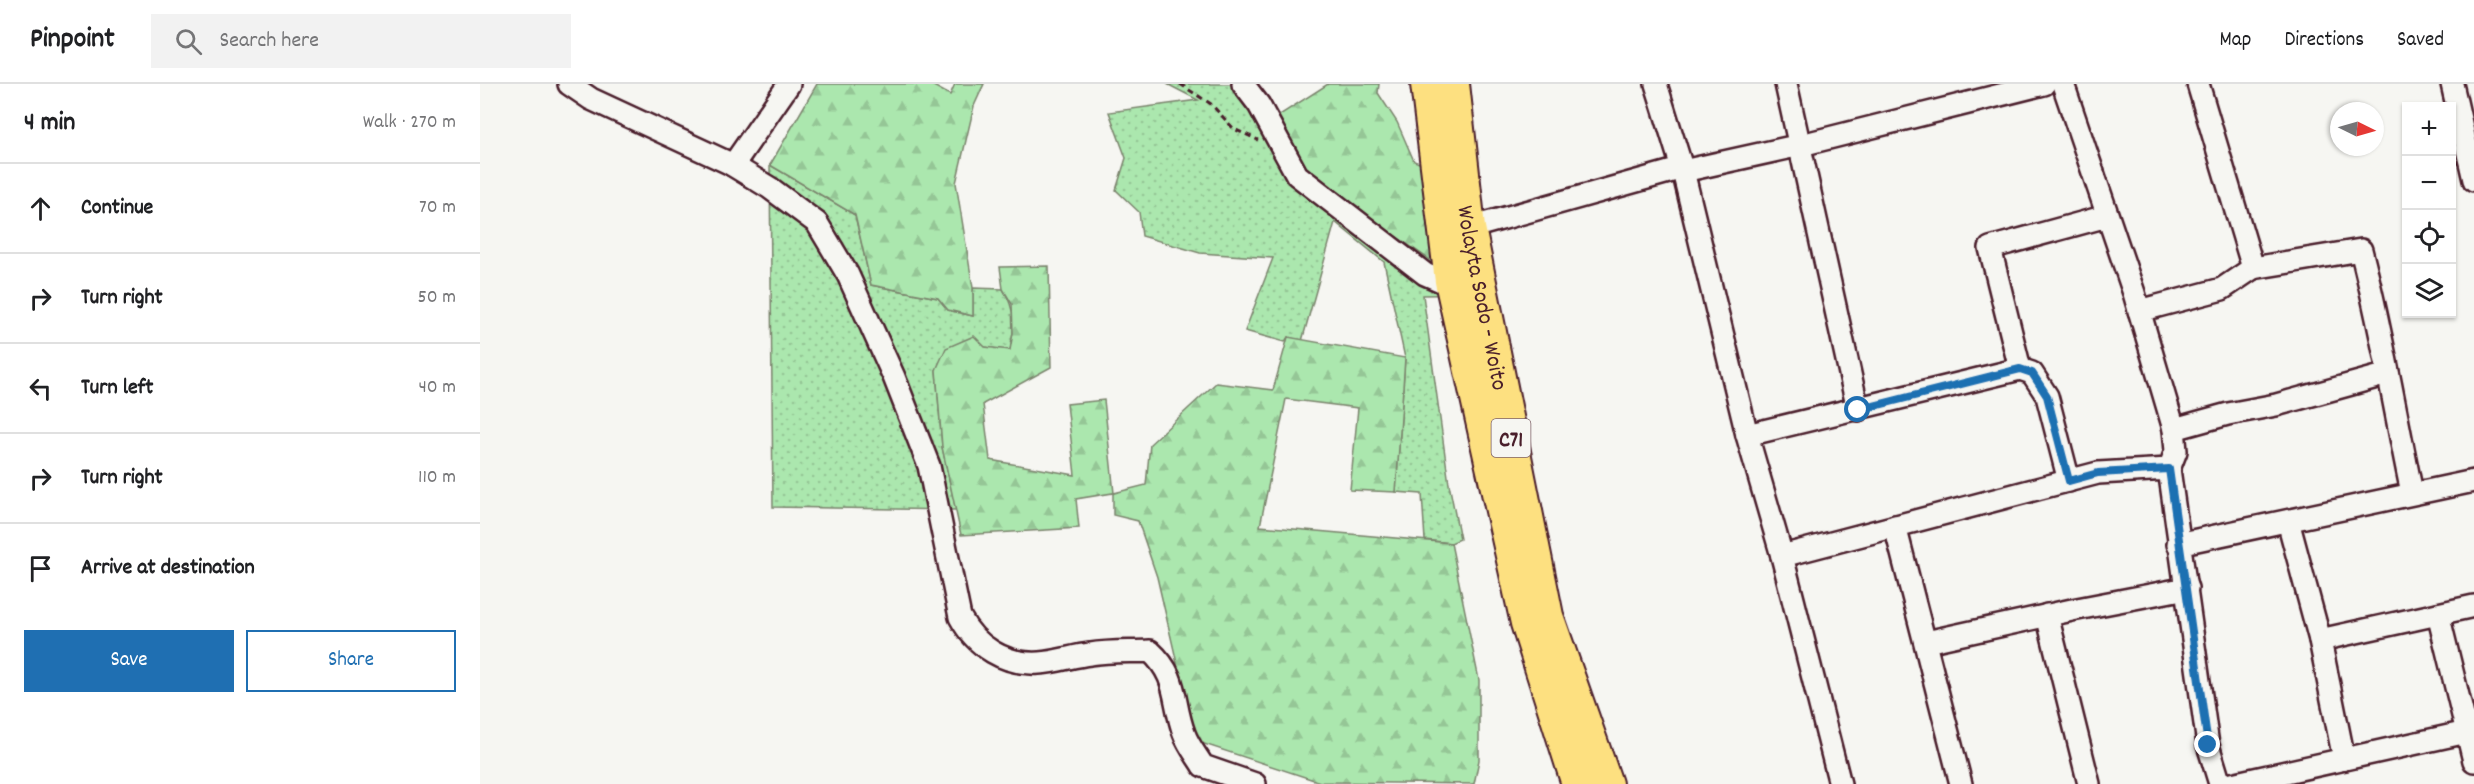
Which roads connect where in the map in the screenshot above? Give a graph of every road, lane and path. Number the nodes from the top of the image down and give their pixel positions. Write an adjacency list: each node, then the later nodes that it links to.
1 (569, 84): 15 (street)
2 (789, 84): 15 (street)
3 (1180, 84): 14 (path)
4 (1243, 84): 14 (street)
5 (1427, 84): 21 (highway, Wolayta Sodo - Woito / C71)
6 (1453, 84): 19 (highway, Wolayta Sodo - Woito / C71)
7 (1656, 84): 16 (street)
8 (1786, 84): 13 (street)
9 (2044, 84): 13 (street)
10 (2063, 84): 18 (street)
11 (2198, 84): 20 (street)
12 (2452, 84): 17 (street)
13 (1801, 145): 16 (street); 25 (street)
14 (1284, 152): 21 (street)
15 (733, 165): 45 (street)
16 (1683, 171): 19 (street); 27 (street)
17 (2474, 180)
18 (2108, 216): 22 (street); 23 (street)
19 (1469, 228): 47 (highway, Wolayta Sodo - Woito / C71)
20 (2253, 268): 22 (street); 24 (street)
21 (1451, 281): 46 (highway, Wolayta Sodo - Woito / C71)
22 (2139, 311): 26 (street)
23 (2020, 369): 25 (street); 29 (street)
24 (2388, 375): 26 (street); 31 (street)
25 (1858, 410): 27 (street)
26 (2174, 429): 28 (street)
27 (1747, 435): 35 (street)
28 (2169, 469): 29 (street); 34 (street)
29 (2069, 481): 33 (street)
30 (2474, 481): 31 (street)
31 (2412, 493): 32 (street)
32 (2288, 521): 34 (street); 40 (street)
33 (1894, 526): 35 (street); 41 (street)
34 (2178, 544): 36 (street)
35 (1782, 556): 48 (street)
36 (2187, 588): 39 (street); 51 (street)
37 (2474, 606): 38 (street)
38 (2438, 614): 40 (street); 42 (street)
39 (2047, 615): 41 (street); 50 (street)
40 (2320, 640): 43 (street)
41 (1926, 642): 49 (street)
42 (2468, 732): 43 (street); 44 (street)
43 (2344, 759): 52 (street)
44 (2474, 761)
45 (1255, 784)
46 (1578, 784)
47 (1606, 784)
48 (1840, 784)
49 (1961, 784)
50 (2089, 784)
51 (2220, 784)
52 (2232, 784)

